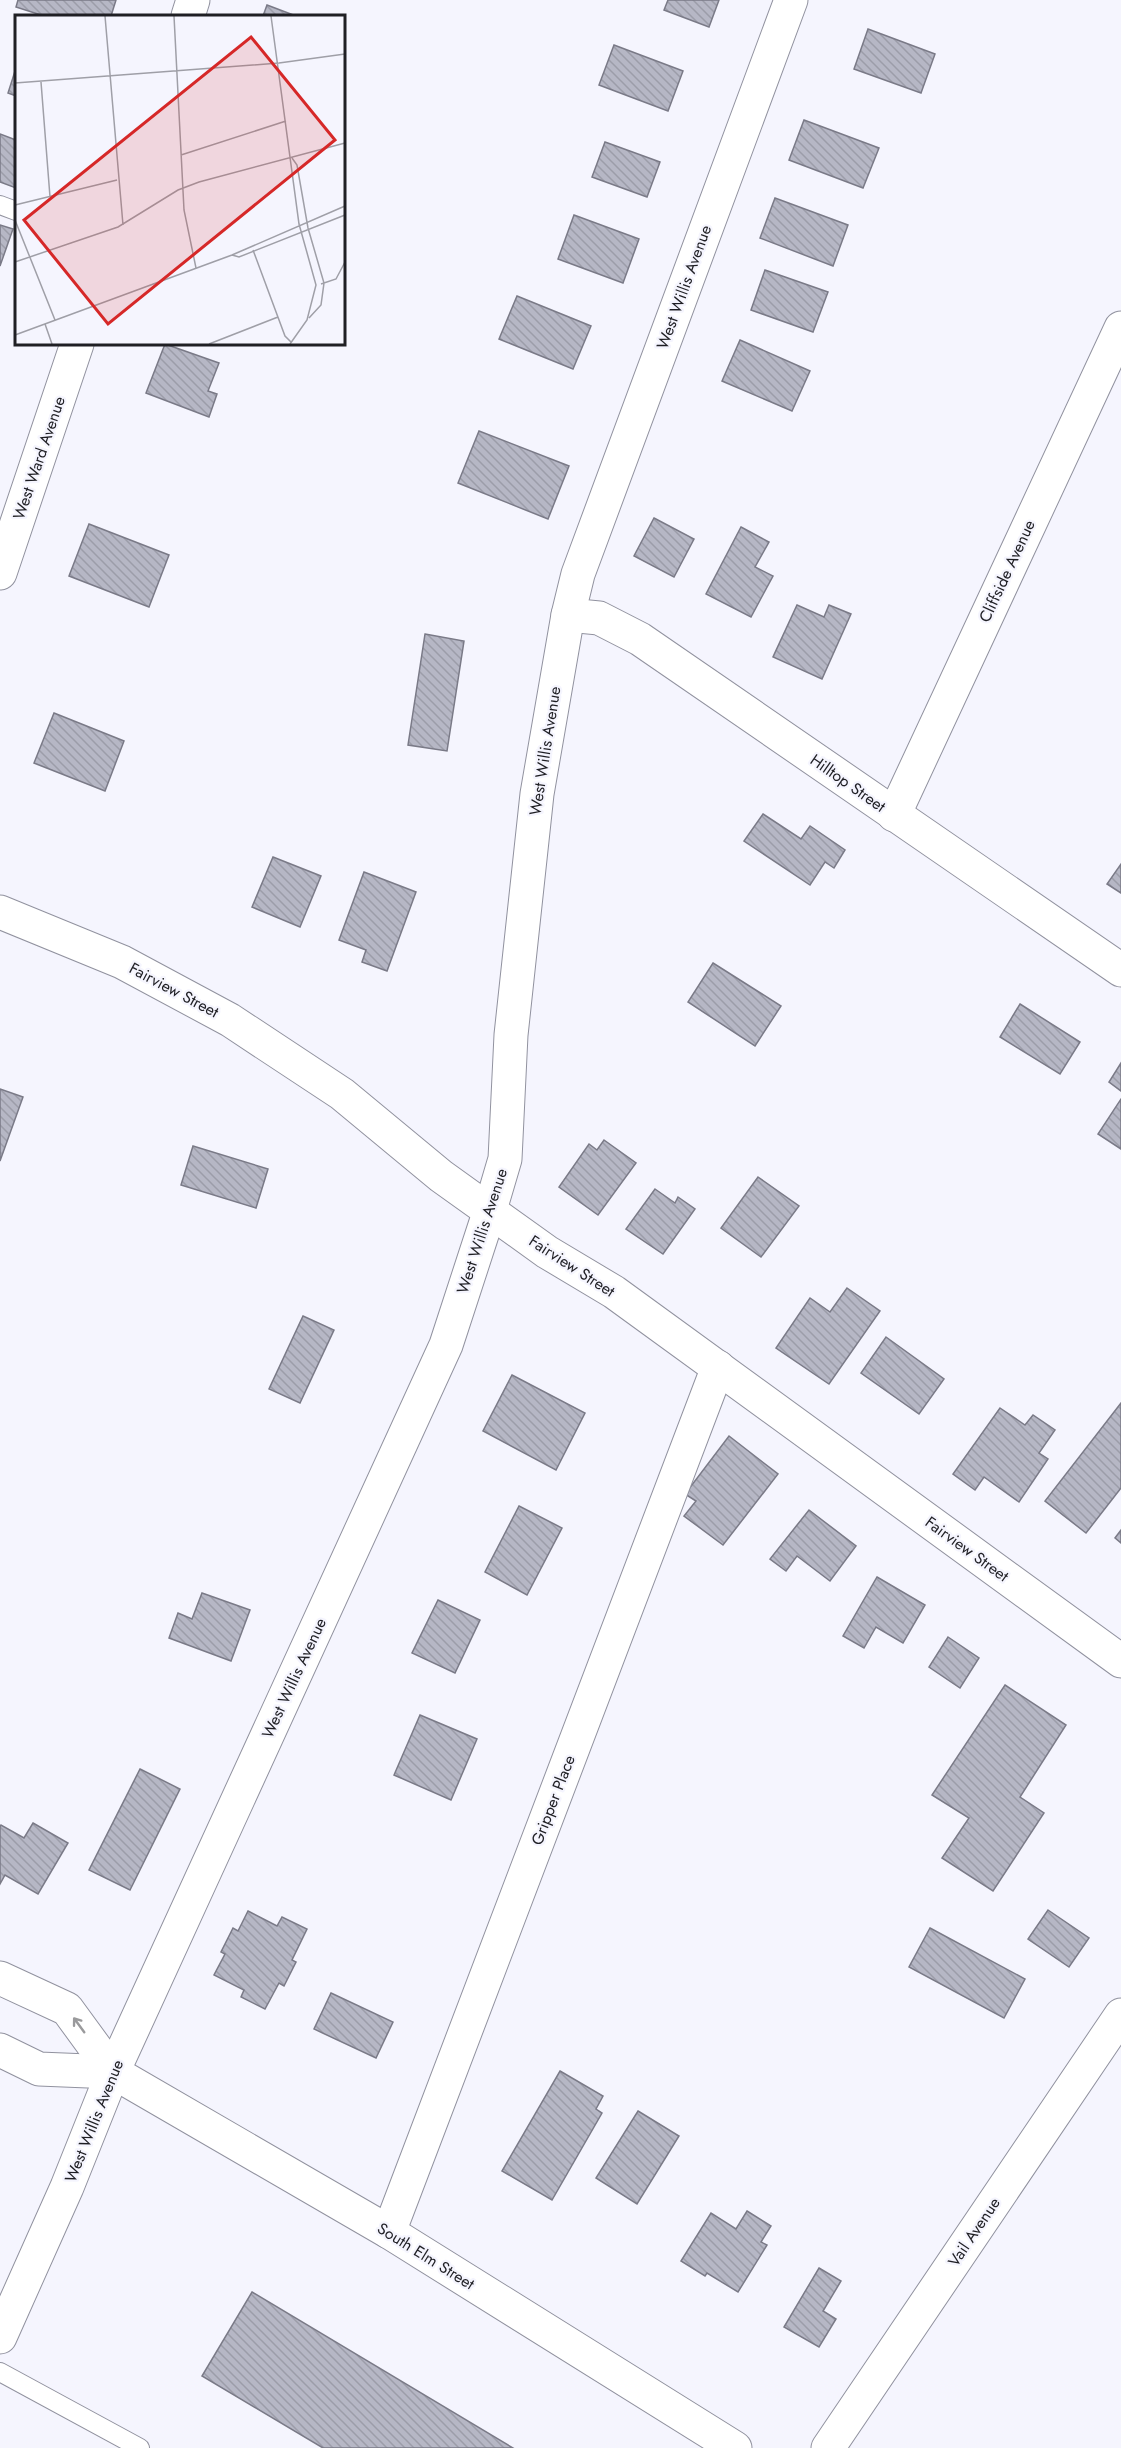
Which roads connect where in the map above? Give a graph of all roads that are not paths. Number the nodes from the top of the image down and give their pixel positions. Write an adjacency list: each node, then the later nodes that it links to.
1 (194, 0): 3 (street)
2 (791, 0): 9 (street, West Willis Avenue)
3 (188, 15)
4 (0, 205): 5 (lane)
5 (15, 211)
6 (1121, 328): 10 (street, Cliffside Avenue)
7 (77, 345): 8 (street, West Ward Avenue)
8 (0, 573)
9 (568, 615): 10 (street, Hilltop Street); 13 (street, West Willis Avenue)
10 (894, 815): 12 (street, Hilltop Street)
11 (0, 912): 13 (street, Fairview Street)
12 (1121, 970)
13 (490, 1210): 14 (street, Fairview Street); 19 (street, West Willis Avenue)
14 (718, 1367): 15 (street, Fairview Street); 20 (street, Gripper Place)
15 (1121, 1661)
16 (0, 1978): 19 (street, South Elm Street, one-way to 16)
17 (1121, 2015): 25 (street, Vail Avenue)
18 (0, 2050): 19 (street, South Elm Street)
19 (113, 2072): 20 (street, South Elm Street); 21 (street, West Willis Avenue)
20 (388, 2232): 24 (street, South Elm Street)
21 (0, 2337)
22 (0, 2372): 23 (lane)
23 (140, 2448)
24 (735, 2448)
25 (828, 2448)

